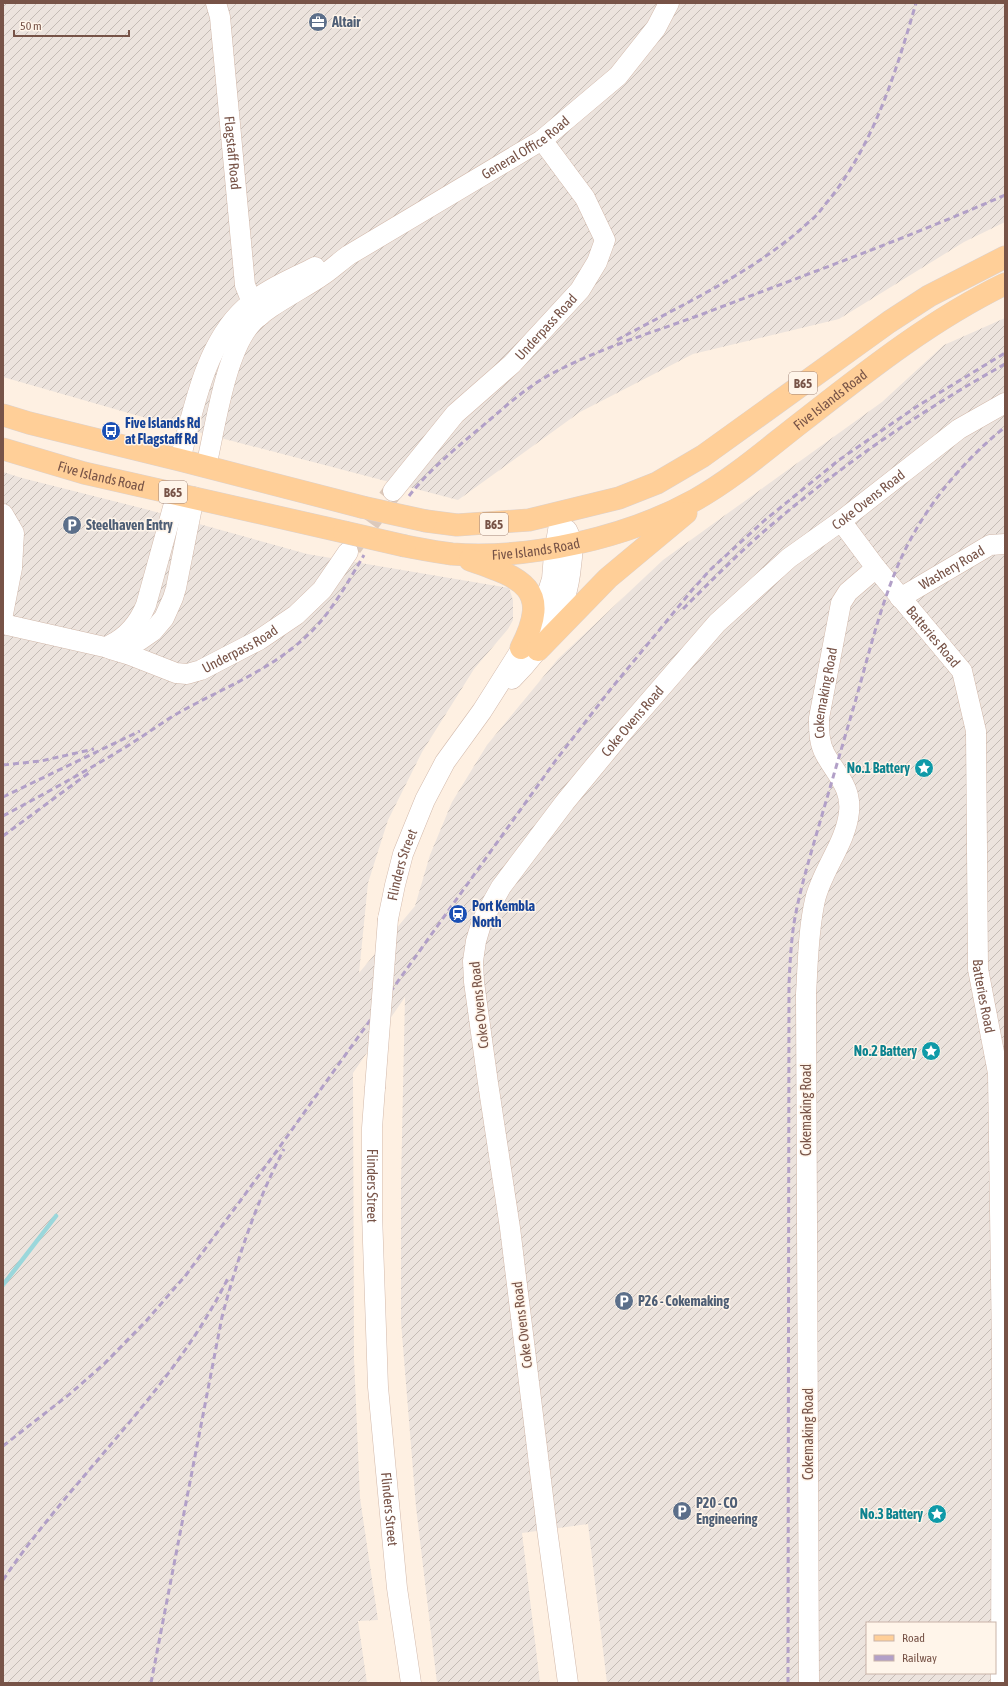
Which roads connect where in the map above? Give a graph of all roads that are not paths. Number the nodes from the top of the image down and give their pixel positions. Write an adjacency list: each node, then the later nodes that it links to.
1 (216, 3): 6 (street, Flagstaff Road)
2 (668, 3): 3 (street, General Office Road)
3 (542, 140): 6 (street, General Office Road); 13 (street, Underpass Road)
4 (1005, 257): 15 (main road, Five Islands Road / B65)
5 (1005, 284): 12 (main road, Five Islands Road / B65)
6 (256, 309): 10 (street); 11 (street)
7 (1005, 403): 17 (street, Coke Ovens Road)
8 (3, 415): 10 (main road, Five Islands Road / B65)
9 (3, 449): 14 (main road, Five Islands Road / B65)
10 (180, 460): 11 (main road, Five Islands Road / B65)
11 (206, 467): 15 (main road, Five Islands Road / B65, bridge)
12 (724, 481): 20 (main road, Five Islands Road / B65); 27 (main road)
13 (393, 491)
14 (186, 495): 18 (main road, Five Islands Road / B65); 26 (street, Underpass Road)
15 (561, 513): 20 (street, Flinders Street)
16 (3, 514): 24 (street)
17 (841, 521): 22 (street, Batteries Road); 29 (street, Coke Ovens Road)
18 (346, 542): 21 (main road, Five Islands Road / B65, bridge); 26 (street, Underpass Road)
19 (1005, 544): 23 (street, Washery Road)
20 (564, 546): 21 (main road, Five Islands Road / B65); 27 (street, Flinders Street)
21 (453, 554): 27 (main road)
22 (876, 568): 23 (street, Batteries Road); 30 (street, Cokemaking Road)
23 (900, 598): 31 (street, Batteries Road)
24 (3, 614)
25 (3, 624): 26 (street, Underpass Road)
26 (102, 646)
27 (529, 649): 28 (street, Flinders Street, bridge)
28 (411, 1683)
29 (568, 1683)
30 (809, 1683)
31 (1001, 1683)

